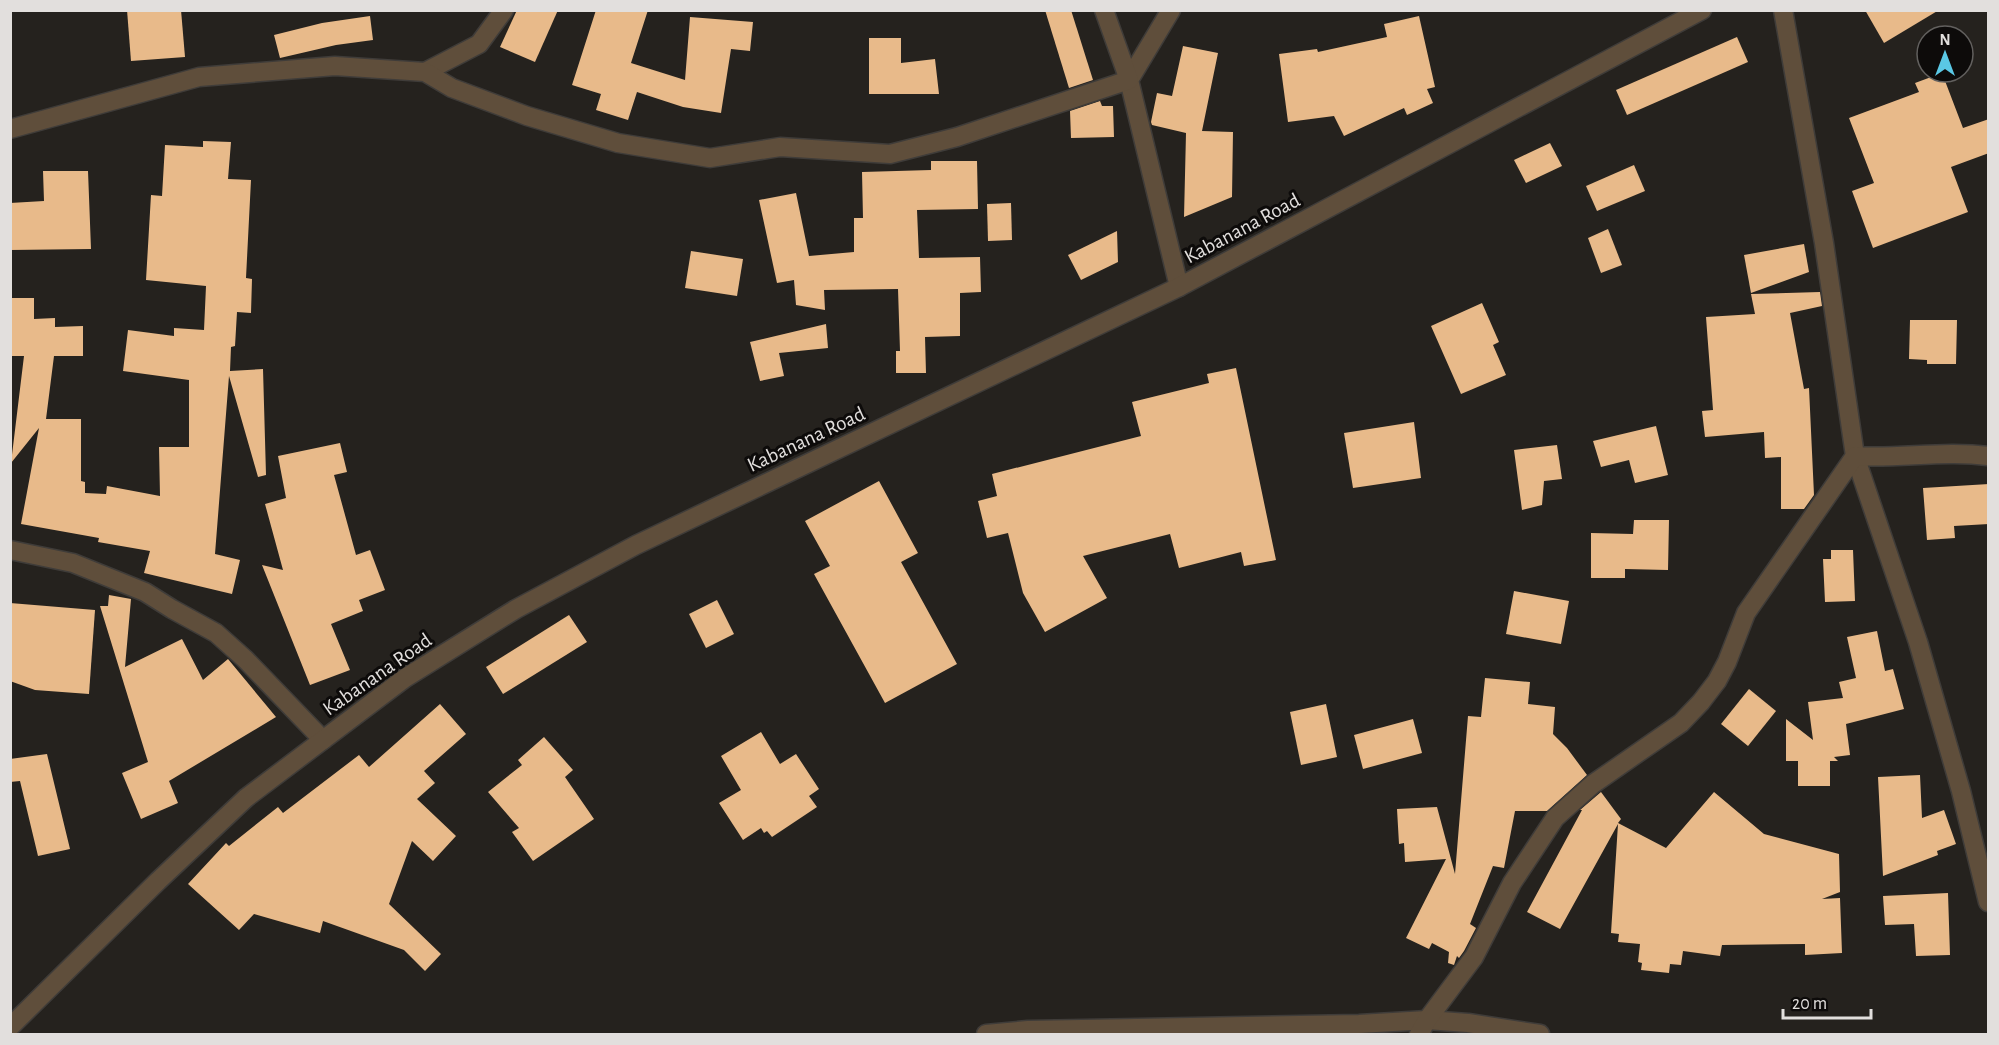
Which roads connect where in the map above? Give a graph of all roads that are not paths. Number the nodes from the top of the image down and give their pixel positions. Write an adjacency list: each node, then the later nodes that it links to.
1 (504, 10): 6 (street)
2 (1104, 10): 7 (street)
3 (1171, 10): 7 (street)
4 (1702, 10): 9 (street, Kabanana Road)
5 (1783, 10): 10 (street)
6 (425, 72): 7 (street); 8 (street)
7 (1129, 80): 9 (street)
8 (10, 129)
9 (1179, 287): 13 (street, Kabanana Road)
10 (1855, 456): 11 (street); 14 (street); 16 (street)
11 (1989, 456)
12 (10, 550): 13 (street)
13 (323, 740): 15 (street, Kabanana Road)
14 (1989, 902)
15 (10, 1027)
16 (1423, 1027): 17 (street); 18 (street)
17 (986, 1035)
18 (1540, 1035)

